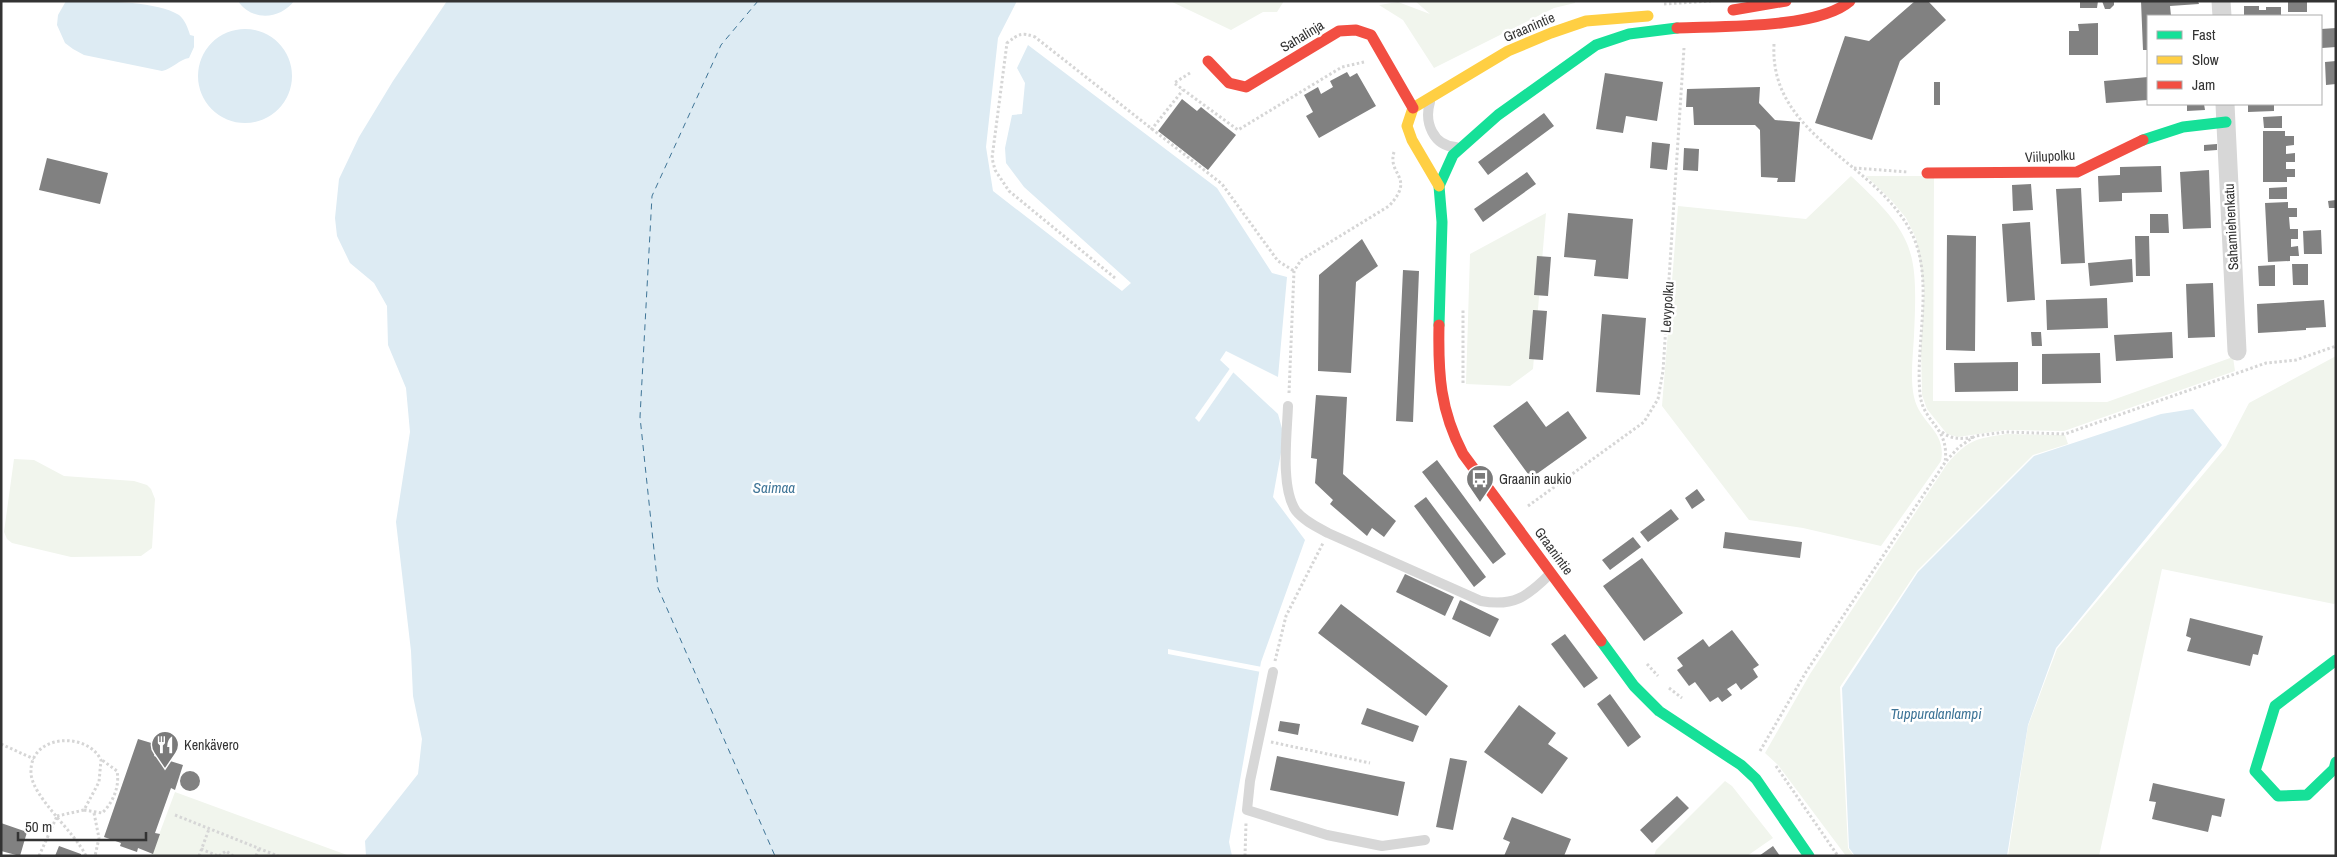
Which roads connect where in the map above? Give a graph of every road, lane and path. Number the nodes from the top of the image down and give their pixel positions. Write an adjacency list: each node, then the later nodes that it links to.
1 (1786, 1): 4 (street)
2 (1850, 1): 7 (street, Graanintie)
3 (2221, 1): 6 (street)
4 (1724, 10)
5 (1656, 15): 7 (street, Graanintie)
6 (2222, 15)
7 (1590, 28): 12 (street, Graanintie); 17 (street, Graanintie)
8 (1775, 41): 18 (path)
9 (1675, 46): 32 (path, Levypolku)
10 (1208, 61): 13 (street, Sahalinja)
11 (1184, 90): 15 (path)
12 (1432, 96): 13 (street, Graanintie); 17 (lane)
13 (1413, 108): 20 (street, Graanintie)
14 (2226, 113): 19 (street, Viilupolku); 25 (street, Sahamiehenkatu)
15 (1151, 130): 21 (path); 22 (path)
16 (1401, 147): 21 (path)
17 (1461, 147): 20 (street, Graanintie)
18 (1853, 168): 19 (path); 28 (path)
19 (1926, 173)
20 (1439, 186): 35 (street, Graanintie)
21 (1294, 271): 27 (path)
22 (1115, 278)
23 (1463, 308): 26 (path)
24 (2336, 346): 29 (path)
25 (2237, 351)
26 (1463, 385)
27 (1288, 406): 34 (lane)
28 (1941, 432): 29 (path); 30 (path)
29 (1975, 436): 30 (path)
30 (1945, 464): 43 (path)
31 (1522, 498): 32 (path)
32 (1528, 506): 33 (path)
33 (1533, 514)
34 (1328, 534): 35 (lane); 38 (path)
35 (1552, 572): 68 (street, Graanintie)
36 (2336, 660): 48 (street)
37 (1647, 663): 39 (path)
38 (1273, 672): 40 (lane)
39 (1688, 702)
40 (1258, 739): 49 (path); 51 (lane)
41 (1, 744): 45 (path)
42 (1755, 747): 43 (path)
43 (1760, 751): 44 (path)
44 (1766, 756)
45 (34, 759): 46 (path); 54 (path)
46 (101, 760): 50 (path); 52 (path)
47 (1771, 761): 69 (path)
48 (2336, 762)
49 (1370, 763)
50 (84, 810): 52 (path); 54 (path)
51 (1247, 810): 56 (lane); 67 (path)
52 (94, 813): 61 (path)
53 (175, 815): 55 (path)
54 (58, 816): 59 (path); 60 (path)
55 (208, 829): 57 (path); 58 (path)
56 (1425, 840)
57 (201, 849): 62 (path); 63 (path)
58 (259, 849): 65 (path); 66 (path)
59 (39, 856)
60 (86, 856)
61 (95, 856)
62 (199, 856)
63 (219, 856): 64 (path)
64 (233, 856)
65 (256, 856)
66 (278, 856)
67 (1245, 856)
68 (1810, 856)
69 (1838, 856)

